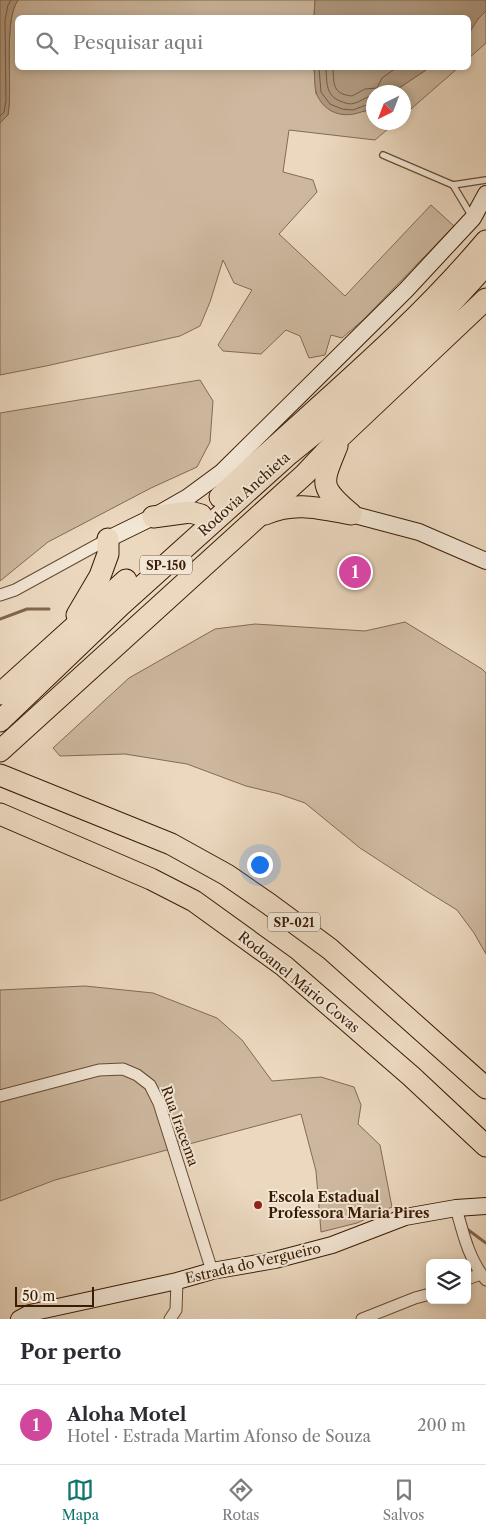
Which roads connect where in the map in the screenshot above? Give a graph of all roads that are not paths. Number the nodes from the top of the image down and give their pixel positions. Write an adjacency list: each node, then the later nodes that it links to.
1 (383, 155): 3 (lane)
2 (486, 180): 3 (lane)
3 (452, 185): 5 (lane)
4 (486, 194): 5 (street)
5 (472, 218): 11 (street)
6 (486, 241): 11 (highway, Rodovia Anchieta / SP-150)
7 (486, 265): 9 (highway, Rodovia Anchieta / SP-150)
8 (486, 299): 10 (highway, Rodovia Anchieta / SP-150)
9 (337, 415): 16 (highway); 21 (highway, Rodovia Anchieta / SP-150)
10 (340, 437): 12 (highway); 14 (highway, Rodovia Anchieta / SP-150)
11 (193, 508): 13 (highway); 19 (highway, Rodovia Anchieta / SP-150)
12 (351, 514): 14 (highway); 17 (street)
13 (153, 517): 15 (street)
14 (256, 518): 16 (highway, Rodovia Anchieta / SP-150)
15 (108, 538): 18 (street); 19 (highway)
16 (213, 558): 22 (highway, Rodovia Anchieta / SP-150)
17 (486, 561)
18 (0, 595)
19 (51, 648): 20 (highway, Rodovia Anchieta / SP-150)
20 (0, 694)
21 (0, 721)
22 (0, 750)
23 (0, 775): 25 (highway, SP-021)
24 (0, 814): 27 (highway, Rodoanel Mário Covas / SP-021)
25 (486, 1088)
26 (0, 1096): 30 (street, Rua Iracema)
27 (486, 1146)
28 (486, 1206): 29 (street, Estrada do Vergueiro)
29 (456, 1208): 30 (street, Estrada do Vergueiro); 31 (street)
30 (212, 1271): 32 (street, Estrada do Vergueiro)
31 (483, 1277)
32 (177, 1281): 34 (street, Estrada do Vergueiro); 35 (street)
33 (426, 1295): 38 (street)
34 (58, 1312): 36 (street, Estrada do Vergueiro)
35 (173, 1315): 37 (street)
36 (19, 1319)
37 (184, 1319)
38 (362, 1319)

